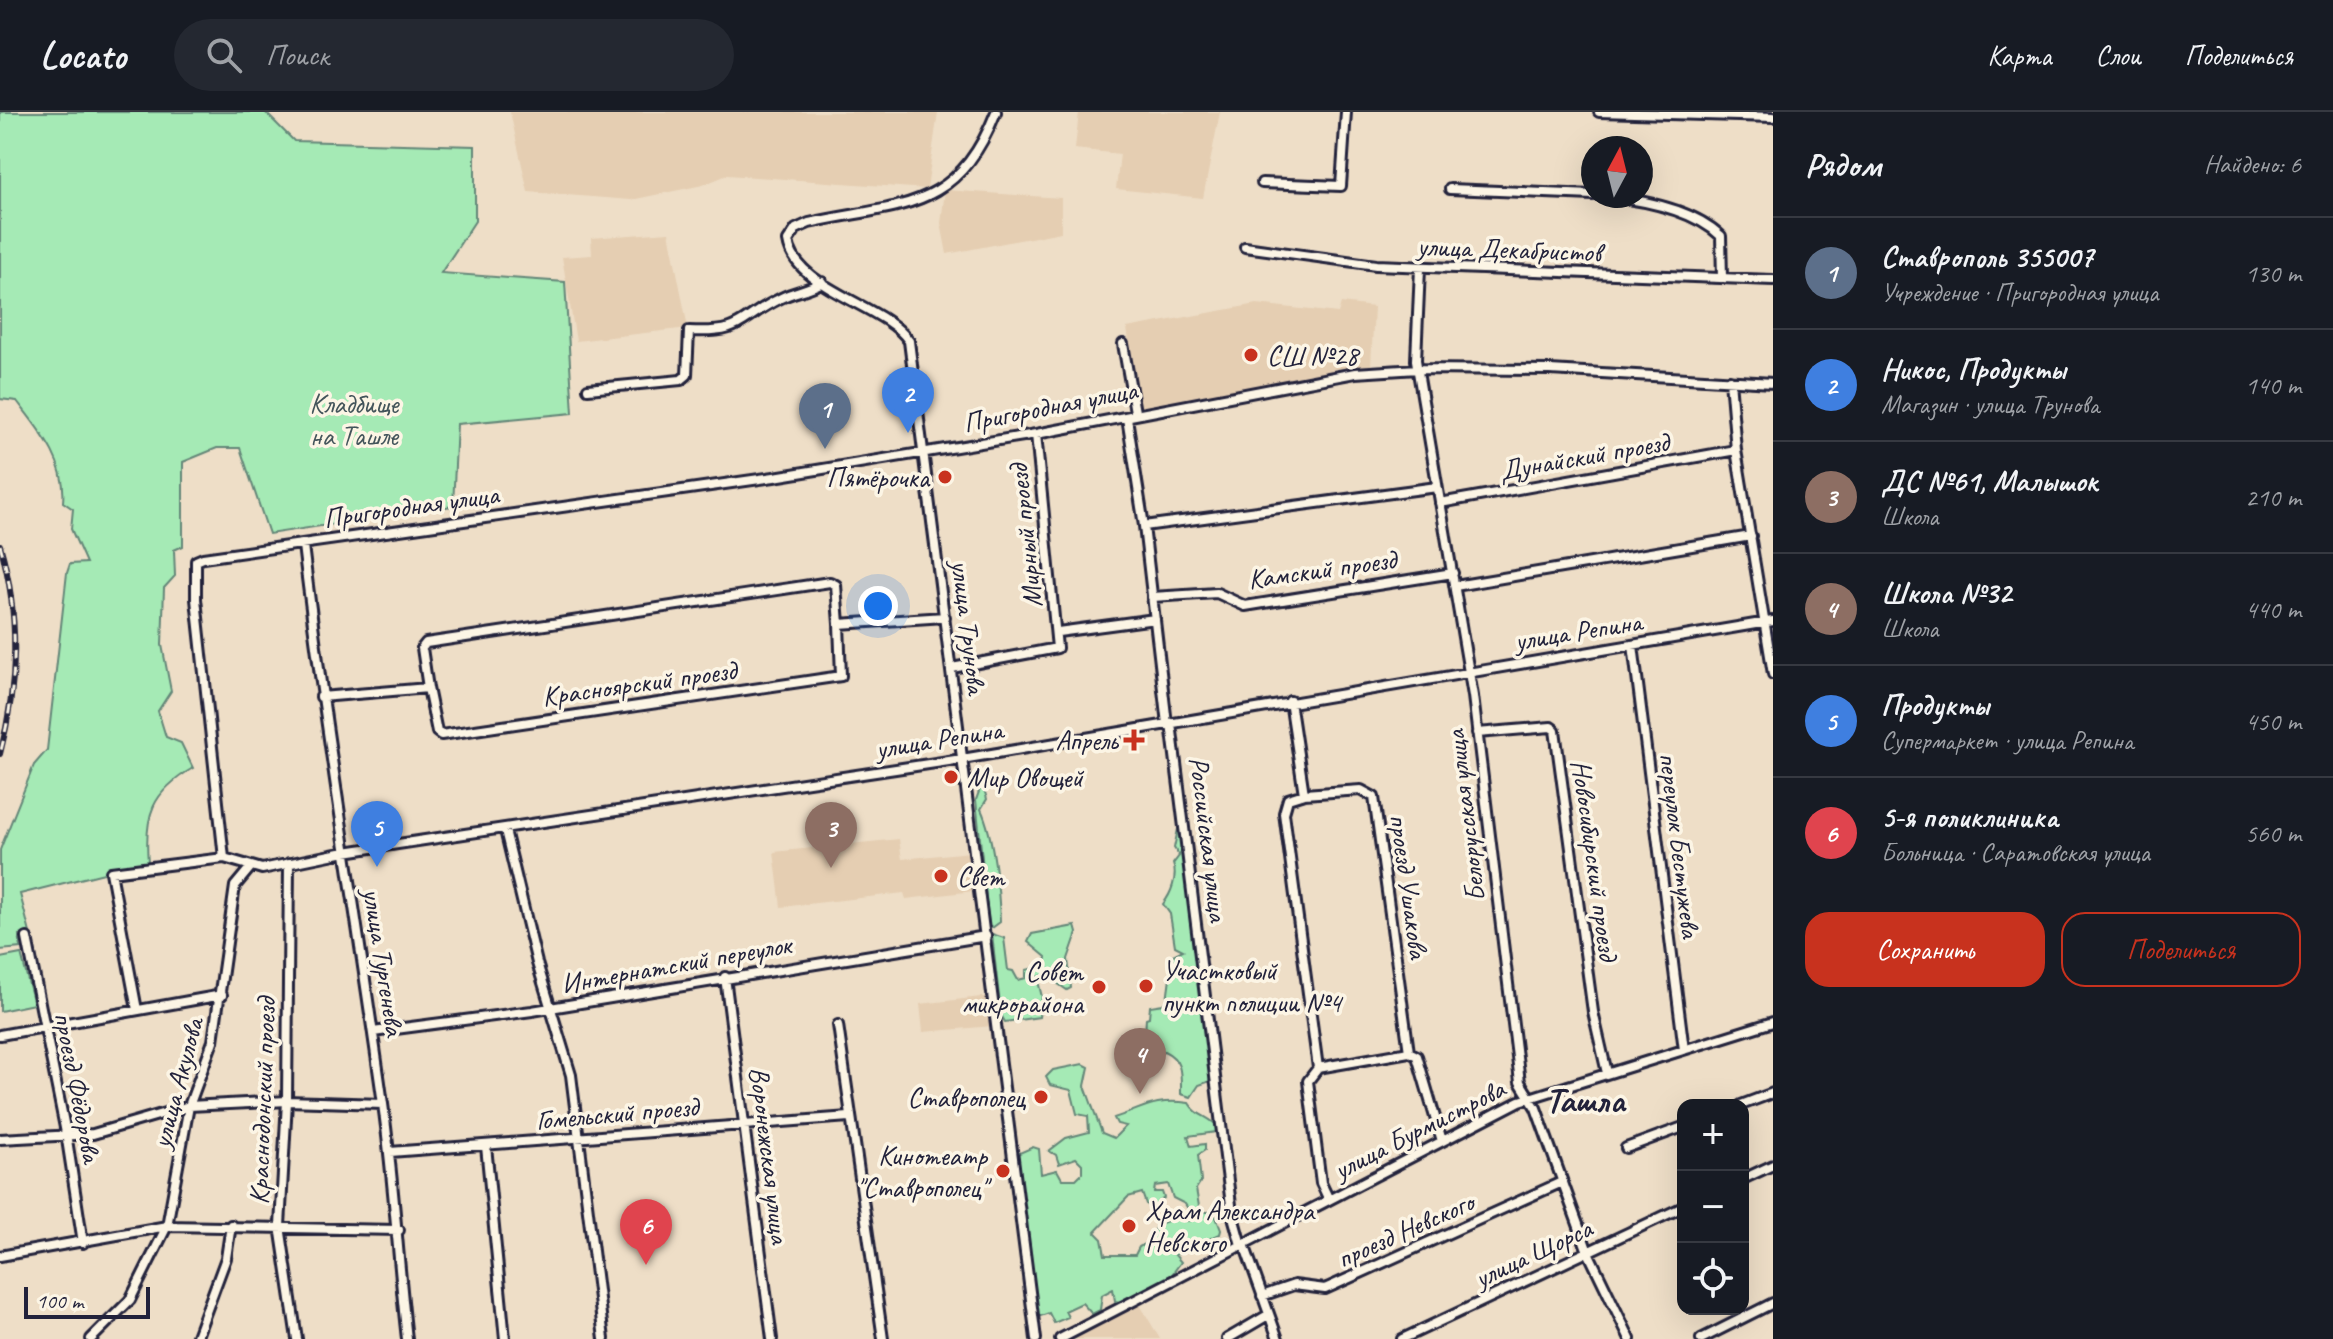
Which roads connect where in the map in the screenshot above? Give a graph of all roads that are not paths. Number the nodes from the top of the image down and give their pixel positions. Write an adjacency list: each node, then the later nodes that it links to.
1 (996, 112): 14 (street, улица Трунова)
2 (1346, 112): 6 (street)
3 (1599, 112): 4 (street)
4 (1634, 112): 5 (street)
5 (1773, 117)
6 (1262, 183)
7 (1450, 189): 8 (street)
8 (1581, 194)
9 (1653, 203): 12 (street)
10 (1245, 247): 11 (street, улица Декабристов)
11 (1420, 268): 12 (street, улица Декабристов); 16 (street, Белорусская улица)
12 (1722, 278): 13 (street, улица Декабристов)
13 (1773, 280)
14 (822, 282): 19 (street); 23 (street, улица Трунова)
15 (1123, 344): 20 (street, Российская улица)
16 (1418, 369): 17 (street, Пригородная улица); 20 (street, Пригородная улица); 24 (street, Белорусская улица)
17 (1730, 380): 18 (street, Пригородная улица); 22 (street)
18 (1773, 383)
19 (588, 389)
20 (1131, 415): 21 (street, Пригородная улица); 26 (street, Российская улица)
21 (1036, 434): 23 (street, Пригородная улица); 36 (street, Мирный проезд)
22 (1736, 450): 25 (street, Дунайский проезд); 27 (street)
23 (925, 451): 28 (street, Пригородная улица); 32 (street, улица Трунова)
24 (1437, 487): 25 (street, Белорусская улица); 26 (street)
25 (1440, 503): 29 (street, Белорусская улица)
26 (1144, 526): 31 (street, Российская улица)
27 (1751, 536): 30 (street); 34 (street)
28 (303, 545): 42 (street, улица Тургенева); 50 (street, Пригородная улица)
29 (1453, 573): 30 (street, Белорусская улица); 31 (street, Камский проезд)
30 (1455, 586): 39 (street, Белорусская улица)
31 (1152, 597): 33 (street, Российская улица)
32 (945, 617): 35 (street); 38 (street, улица Трунова)
33 (1155, 619): 36 (street, Мирный проезд); 44 (street, Российская улица)
34 (1768, 621): 37 (street, улица Репина); 40 (street)
35 (839, 624): 41 (street, Красноярский проезд); 41 (street, Красноярский проезд)
36 (1058, 632): 38 (street, Мирный проезд)
37 (1633, 645): 39 (street, улица Репина); 64 (street, переулок Бестужева)
38 (952, 668): 46 (street, улица Трунова)
39 (1470, 672): 43 (street, улица Репина); 45 (street, Белорусская улица)
40 (1773, 674)
41 (428, 688): 42 (street)
42 (321, 697): 49 (street, улица Тургенева)
43 (1290, 701): 44 (street, улица Репина); 47 (street)
44 (1169, 723): 46 (street, улица Репина); 94 (street, Российская улица)
45 (1477, 733): 67 (street, Новосибирский проезд); 69 (street, Белорусская улица)
46 (962, 759): 48 (street, улица Репина); 53 (street, улица Трунова)
47 (1304, 794): 65 (street, проезд Ушакова); 66 (street)
48 (505, 830): 49 (street, улица Репина); 57 (street)
49 (345, 852): 51 (street, улица Репина); 62 (street, улица Тургенева)
50 (224, 858): 52 (street, улица Репина); 58 (street, улица Репина)
51 (289, 863): 52 (street, улица Репина); 70 (street, Краснодонский проезд)
52 (250, 868): 56 (street, улица Акулова)
53 (986, 936): 55 (street, Интернатский переулок); 109 (street, улица Трунова)
54 (27, 938): 60 (street, проезд Фёдорова)
55 (725, 977): 57 (street, Интернатский переулок); 75 (street, Воронежская улица)
56 (222, 995): 58 (street); 73 (street, улица Акулова)
57 (552, 1007): 62 (street, Интернатский переулок); 78 (street)
58 (137, 1010): 60 (street)
59 (1773, 1022): 64 (street, улица Бурмистрова)
60 (45, 1025): 63 (street); 77 (street, проезд Фёдорова)
61 (838, 1025): 74 (street)
62 (373, 1032): 72 (street, улица Тургенева)
63 (0, 1035)
64 (1684, 1050): 67 (street, улица Бурмистрова)
65 (1409, 1052): 66 (street); 80 (street, проезд Ушакова)
66 (1318, 1068): 87 (street)
67 (1607, 1073): 69 (street, улица Бурмистрова)
68 (1773, 1093): 71 (street)
69 (1531, 1097): 80 (street, улица Бурмистрова); 86 (street, Белорусская улица)
70 (287, 1101): 72 (street); 73 (street); 91 (street, Краснодонский проезд)
71 (1749, 1102)
72 (383, 1104): 83 (street, улица Тургенева)
73 (189, 1106): 77 (street); 90 (street, улица Акулова)
74 (849, 1117): 75 (street, Гомельский проезд); 108 (street)
75 (743, 1124): 78 (street, Гомельский проезд); 107 (street, Воронежская улица)
76 (1677, 1129): 82 (street)
77 (66, 1133): 79 (street); 93 (street, проезд Фёдорова)
78 (581, 1138): 81 (street, Гомельский проезд); 106 (street)
79 (0, 1139)
80 (1442, 1141): 87 (street, улица Бурмистрова)
81 (486, 1146): 83 (street, Гомельский проезд); 105 (street)
82 (1626, 1148)
83 (390, 1152): 92 (street, улица Тургенева)
84 (1773, 1165): 85 (street)
85 (1749, 1176)
86 (1562, 1182): 95 (street, Белорусская улица); 98 (street, проезд Невского)
87 (1329, 1200): 94 (street, улица Бурмистрова)
88 (1677, 1210): 95 (street, улица Щорса)
89 (231, 1225): 90 (street); 91 (street); 102 (street)
90 (167, 1226): 93 (street); 101 (street, улица Акулова)
91 (280, 1226): 92 (street); 103 (street, Краснодонский проезд)
92 (399, 1230): 104 (street, улица Тургенева)
93 (83, 1243): 96 (street)
94 (1242, 1244): 98 (street, Российская улица); 110 (street, улица Бурмистрова)
95 (1588, 1252): 113 (street, улица Щорса); 114 (street, Белорусская улица)
96 (2, 1256): 97 (street)
97 (0, 1266)
98 (1262, 1296): 100 (street, Российская улица)
99 (1773, 1303): 115 (street)
100 (1268, 1315): 111 (street); 112 (street, Российская улица)
101 (91, 1339)
102 (196, 1339)
103 (297, 1339)
104 (407, 1339)
105 (505, 1339)
106 (604, 1339)
107 (772, 1339)
108 (883, 1339)
109 (1036, 1339)
110 (1060, 1339)
111 (1227, 1339)
112 (1278, 1339)
113 (1402, 1339)
114 (1630, 1339)
115 (1701, 1339)

